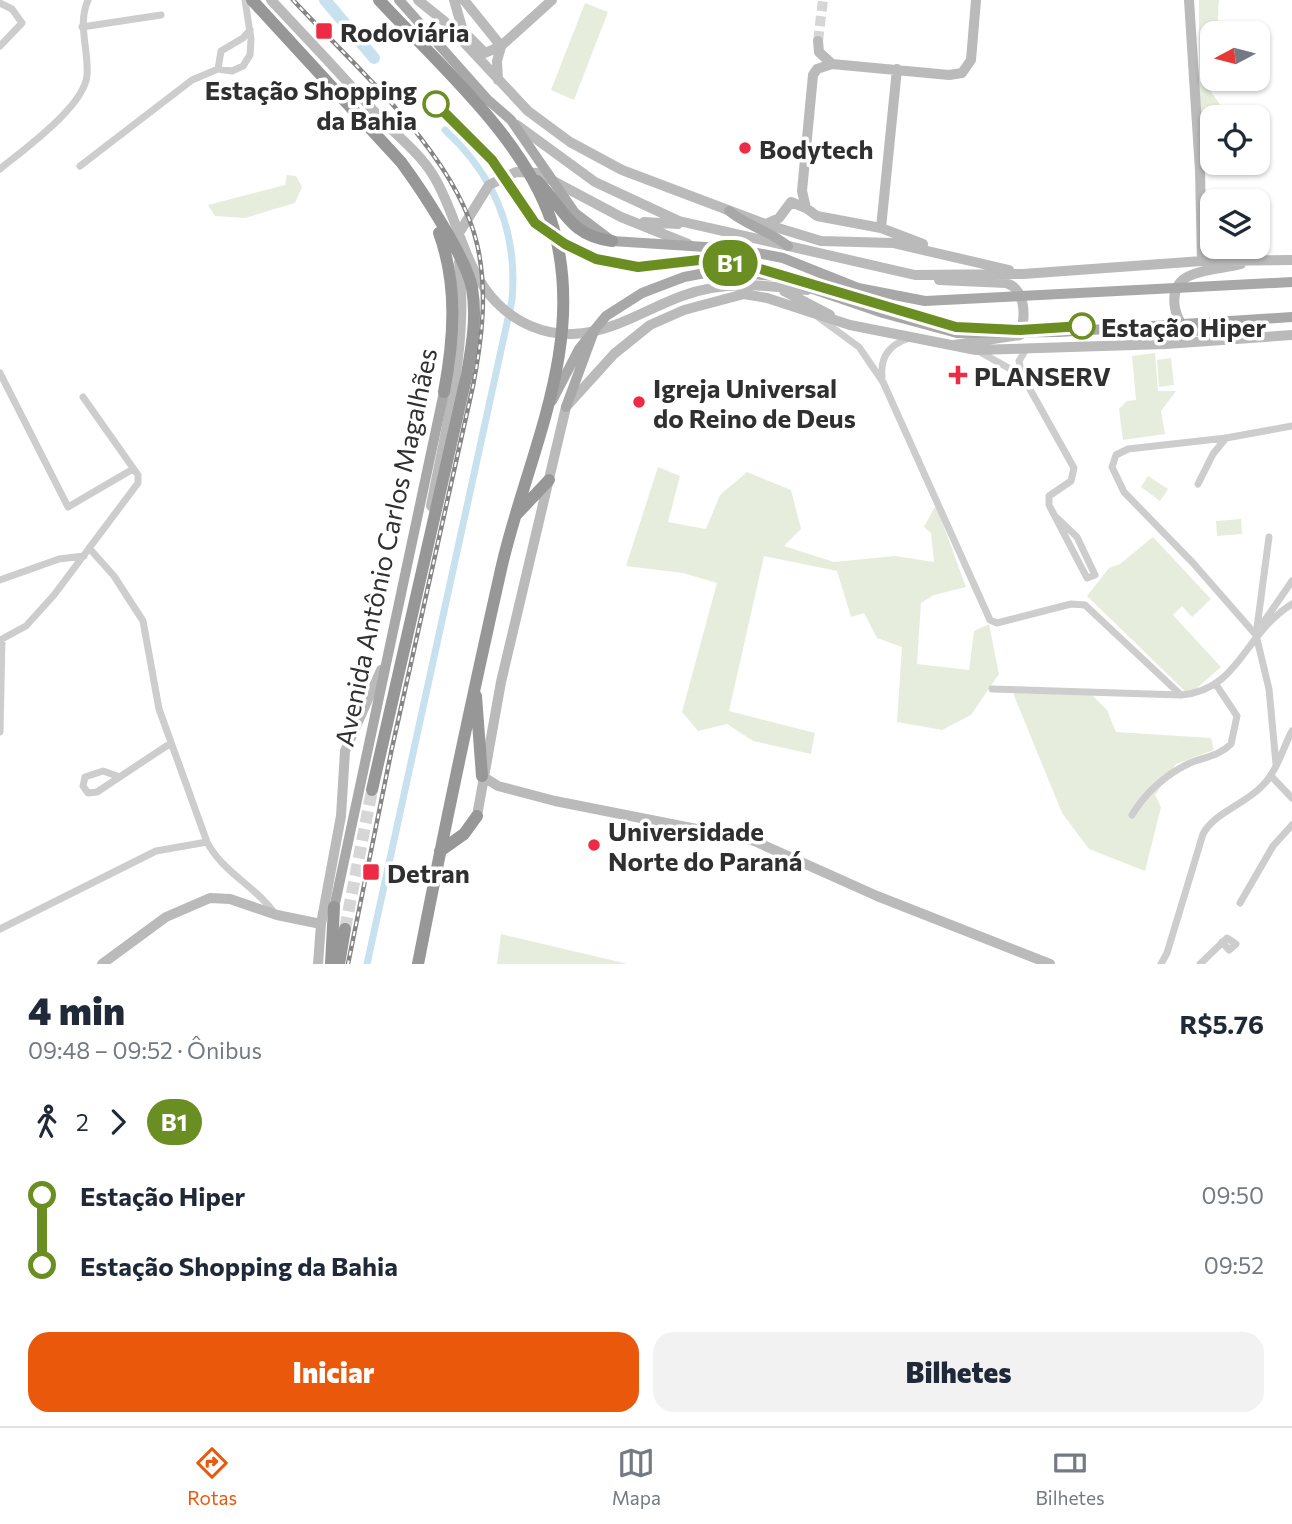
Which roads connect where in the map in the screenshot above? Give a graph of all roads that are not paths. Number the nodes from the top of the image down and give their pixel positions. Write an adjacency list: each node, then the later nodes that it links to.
1 (18, 0): 15 (street)
2 (88, 0): 17 (street)
3 (245, 0): 18 (street)
4 (252, 0): 30 (highway, Avenida Antônio Carlos Magalhães)
5 (271, 0): 47 (main road)
6 (379, 0): 28 (highway)
7 (399, 0): 26 (main road)
8 (418, 0): 25 (main road)
9 (454, 0): 21 (main road)
10 (464, 0): 21 (main road)
11 (552, 0): 21 (main road)
12 (976, 0): 24 (main road)
13 (1189, 0): 43 (main road)
14 (0, 3): 15 (street)
15 (12, 9): 20 (street)
16 (161, 15): 17 (street)
17 (82, 27): 29 (street)
18 (250, 29): 23 (street); 23 (street)
19 (818, 41): 22 (main road)
20 (0, 46)
21 (501, 46): 25 (main road)
22 (832, 64): 24 (main road); 31 (main road)
23 (218, 69): 27 (street)
24 (897, 69): 36 (main road)
25 (499, 82): 32 (main road)
26 (511, 120): 34 (main road); 37 (main road)
27 (80, 166)
28 (523, 166): 37 (highway); 64 (highway)
29 (0, 169)
30 (424, 197): 62 (highway, Avenida Antônio Carlos Magalhães); 79 (highway, Avenida Antônio Carlos Magalhães)
31 (806, 208): 35 (main road); 36 (main road)
32 (729, 211): 35 (main road); 39 (main road)
33 (637, 222): 34 (main road); 38 (main road); 75 (main road)
34 (690, 224): 39 (main road)
35 (765, 224): 40 (main road)
36 (881, 228): 40 (main road)
37 (612, 241): 38 (main road)
38 (691, 246): 46 (main road)
39 (788, 246): 45 (main road)
40 (946, 254): 44 (main road)
41 (1252, 260): 42 (main road); 43 (main road); 55 (main road)
42 (1292, 260)
43 (1202, 261): 44 (main road)
44 (1023, 274): 45 (main road)
45 (915, 275): 56 (main road)
46 (1292, 282)
47 (767, 285): 48 (main road); 51 (main road)
48 (832, 293): 50 (main road); 52 (main road)
49 (816, 315): 51 (main road); 61 (street); 65 (main road)
50 (1292, 317)
51 (850, 325): 54 (main road)
52 (595, 327): 64 (main road); 65 (main road)
53 (1292, 335): 55 (main road)
54 (915, 336): 56 (main road); 61 (street)
55 (1254, 337): 58 (main road)
56 (950, 346): 57 (main road)
57 (976, 350): 58 (main road); 60 (street)
58 (1025, 351): 60 (street)
59 (0, 373): 68 (street)
60 (1022, 375): 71 (street)
61 (883, 382): 89 (street)
62 (444, 392): 78 (main road, Avenida Antônio Carlos Magalhães)
63 (83, 397): 68 (street)
64 (550, 406): 72 (highway)
65 (566, 407): 69 (main road)
66 (1292, 426): 67 (street)
67 (1226, 438): 70 (street); 83 (street)
68 (133, 468): 74 (street)
69 (549, 480): 72 (highway); 94 (main road)
70 (1198, 484)
71 (1055, 516): 71 (street)
72 (513, 518): 86 (highway)
73 (1269, 537): 83 (street)
74 (89, 548): 76 (street); 77 (street)
75 (421, 549): 78 (main road); 79 (main road)
76 (82, 556): 77 (street); 80 (street); 84 (street)
77 (95, 557): 92 (street)
78 (407, 561): 85 (main road, Avenida Antônio Carlos Magalhães)
79 (423, 570): 98 (highway, Avenida Antônio Carlos Magalhães)
80 (0, 580)
81 (1292, 581): 83 (street)
82 (1292, 604): 83 (street)
83 (1256, 635): 87 (street); 93 (street)
84 (1, 638): 91 (street)
85 (385, 660): 107 (main road, Avenida Antônio Carlos Magalhães); 109 (main road)
86 (476, 678): 94 (highway); 105 (highway)
87 (1217, 686): 89 (street); 101 (street)
88 (992, 689): 89 (street)
89 (1181, 695)
90 (1292, 731): 93 (street)
91 (0, 732)
92 (171, 743): 96 (street); 104 (street)
93 (1276, 764): 95 (street)
94 (482, 776): 97 (main road); 99 (main road)
95 (1271, 776): 100 (street); 120 (street)
96 (120, 777): 96 (street)
97 (498, 786): 99 (main road); 119 (main road)
98 (372, 790)
99 (481, 790): 102 (main road)
100 (1292, 798)
101 (1132, 815)
102 (477, 816): 105 (highway)
103 (1292, 825): 106 (street)
104 (207, 842): 108 (street); 110 (street)
105 (440, 851): 118 (highway)
106 (1240, 903)
107 (334, 907): 115 (main road, Avenida Antônio Carlos Magalhães); 116 (highway)
108 (277, 915): 109 (main road); 113 (main road)
109 (321, 923): 114 (main road)
110 (0, 929)
111 (345, 929): 117 (highway)
112 (1222, 942): 121 (street)
113 (102, 964)
114 (318, 964)
115 (324, 964)
116 (331, 964)
117 (339, 964)
118 (418, 964)
119 (1050, 964)
120 (1161, 964)
121 (1200, 964)

